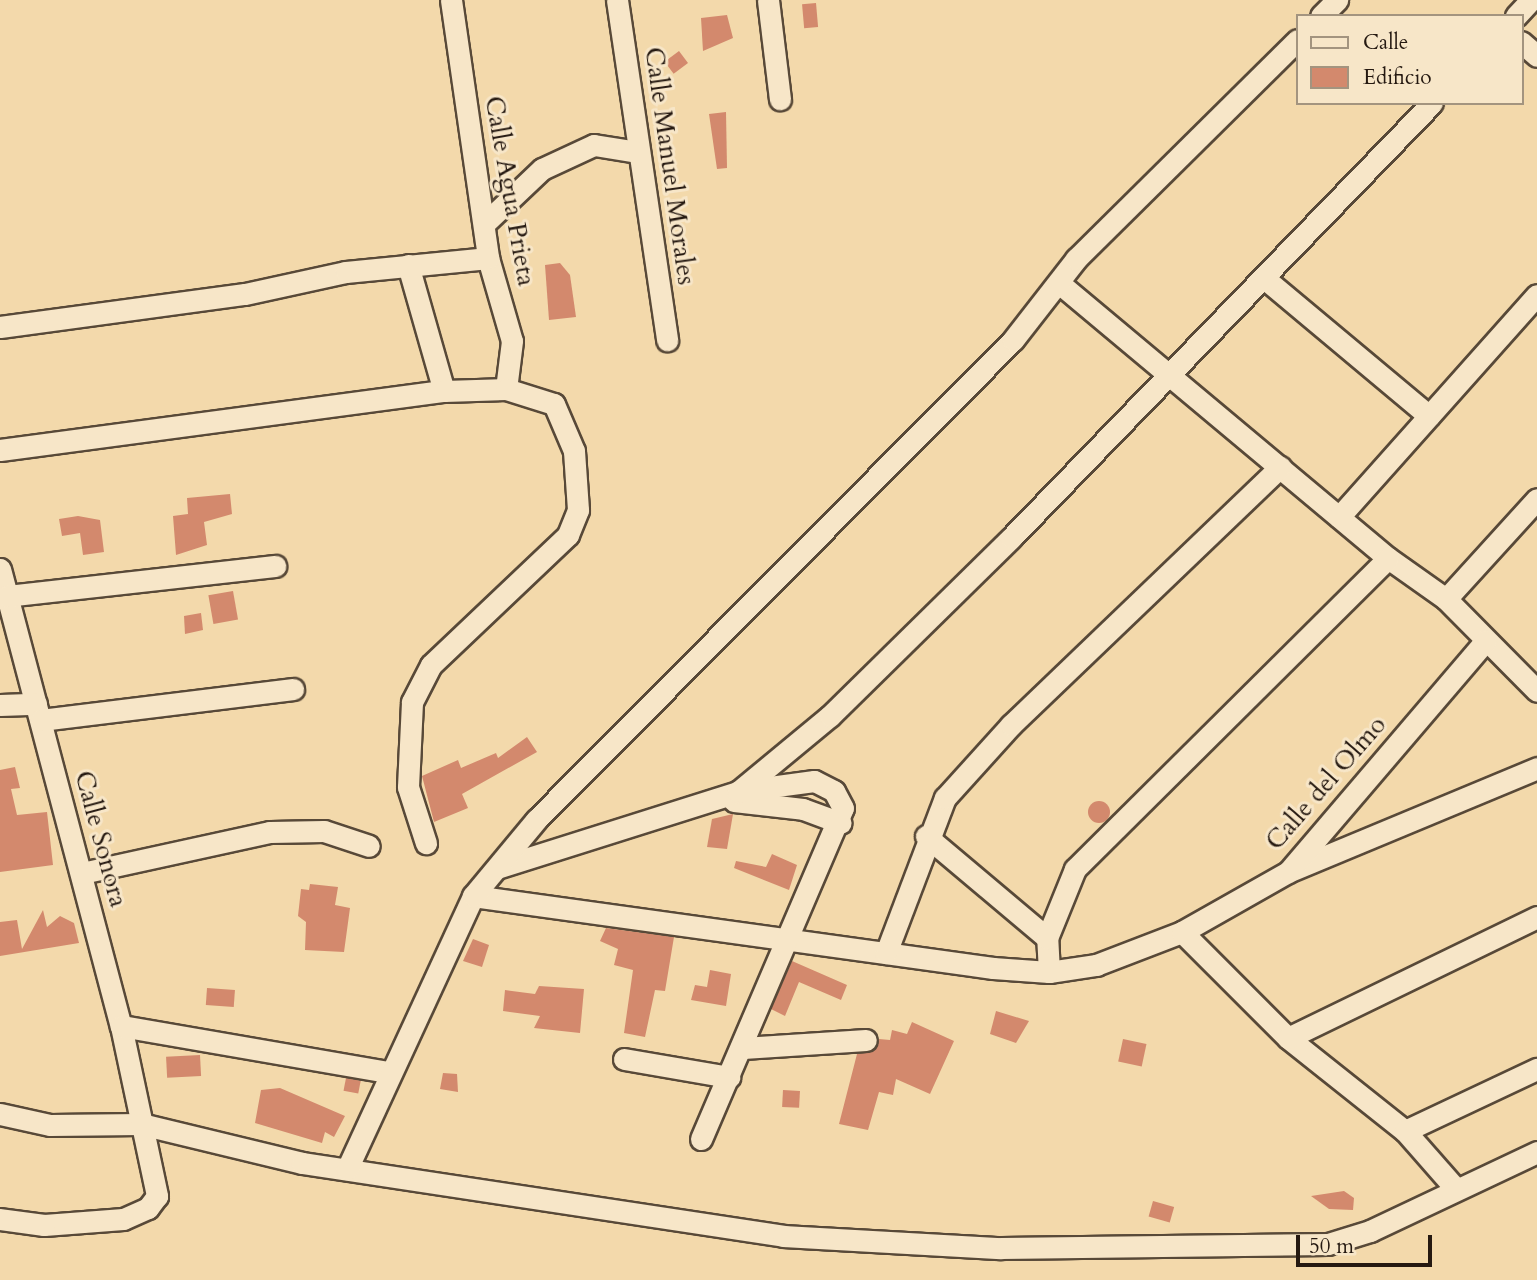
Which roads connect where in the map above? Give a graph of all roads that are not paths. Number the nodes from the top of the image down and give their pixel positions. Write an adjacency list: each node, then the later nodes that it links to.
1 (451, 0): 14 (street, Calle Agua Prieta)
2 (617, 0): 13 (street, Calle Manuel Morales)
3 (768, 0): 11 (street)
4 (1337, 0): 6 (street)
5 (1531, 0): 7 (street)
6 (1323, 14)
7 (1518, 14)
8 (1296, 41): 18 (street)
9 (1523, 44): 10 (street)
10 (1537, 56)
11 (780, 99)
12 (1430, 105): 17 (street)
13 (639, 152): 14 (street); 21 (street, Calle Manuel Morales)
14 (484, 224): 15 (street, Calle Agua Prieta)
15 (488, 258): 16 (street); 23 (street, Calle Agua Prieta)
16 (408, 265): 20 (street); 24 (street)
17 (1264, 278): 22 (street); 25 (street)
18 (1059, 283): 22 (street); 46 (street)
19 (1537, 295): 25 (street)
20 (0, 327)
21 (667, 340)
22 (1173, 373): 27 (street); 41 (street)
23 (506, 389): 24 (street); 44 (street)
24 (444, 391): 26 (street)
25 (1429, 416): 29 (street)
26 (0, 450)
27 (1280, 467): 29 (street); 43 (street)
28 (1537, 499): 34 (street)
29 (1339, 517): 30 (street)
30 (1388, 558): 34 (street); 53 (street)
31 (275, 566): 33 (street)
32 (0, 569): 33 (street, Calle Sonora)
33 (6, 596): 39 (street, Calle Sonora)
34 (1446, 599): 35 (street)
35 (1485, 641): 37 (street); 47 (street, Calle del Olmo)
36 (293, 689): 39 (street)
37 (1537, 691)
38 (0, 705): 39 (street)
39 (38, 712): 48 (street, Calle Sonora)
40 (1537, 768): 47 (street)
41 (728, 796): 42 (street); 42 (street); 46 (street)
42 (841, 823): 52 (street)
43 (926, 836): 53 (street); 54 (street)
44 (426, 843)
45 (369, 846): 48 (street)
46 (498, 868): 49 (street)
47 (1288, 872): 51 (street, Calle del Olmo)
48 (82, 873): 56 (street, Calle Sonora)
49 (473, 896): 52 (street, Calle del Olmo); 62 (street)
50 (1537, 917): 57 (street)
51 (1182, 932): 55 (street, Calle del Olmo); 57 (street)
52 (788, 936): 54 (street, Calle del Olmo); 59 (street)
53 (1047, 938): 55 (street)
54 (886, 953): 55 (street, Calle del Olmo)
55 (1049, 972)
56 (121, 1026): 62 (street); 65 (street, Calle Sonora)
57 (1288, 1038): 66 (street)
58 (866, 1040): 59 (street)
59 (743, 1048): 63 (street)
60 (624, 1059): 63 (street)
61 (1537, 1069): 66 (street)
62 (388, 1072): 69 (street)
63 (729, 1077): 67 (street)
64 (0, 1114): 65 (street)
65 (141, 1124): 69 (street); 71 (street, Calle Sonora)
66 (1405, 1131): 70 (street)
67 (701, 1139)
68 (1537, 1152): 70 (street)
69 (347, 1169): 70 (street)
70 (1455, 1188)
71 (0, 1219)

